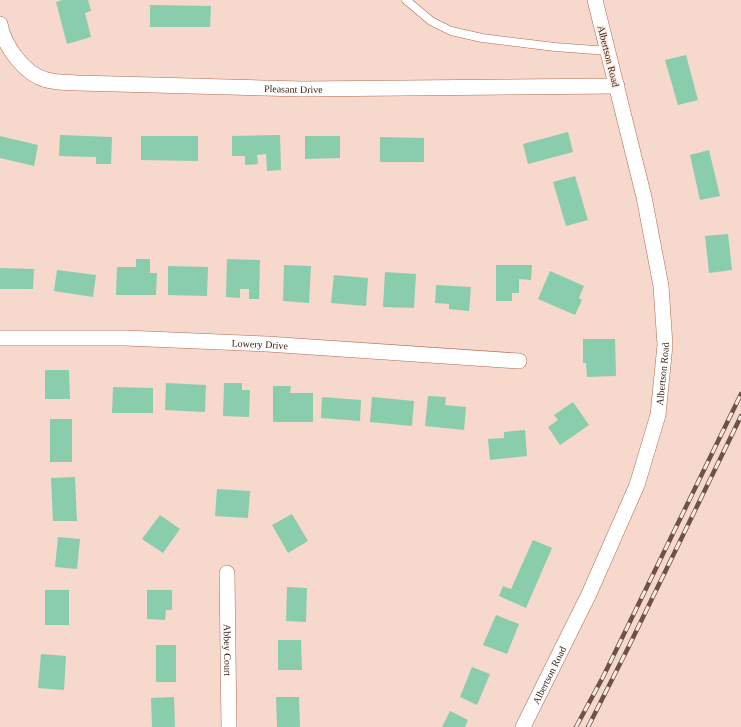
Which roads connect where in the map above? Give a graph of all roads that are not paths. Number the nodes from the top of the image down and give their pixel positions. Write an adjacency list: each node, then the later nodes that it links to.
1 (406, 0): 4 (lane)
2 (595, 0): 4 (street, Albertson Road)
3 (0, 24): 5 (street, Pleasant Drive)
4 (608, 51): 5 (street, Albertson Road)
5 (617, 86): 10 (street, Albertson Road)
6 (0, 338): 7 (street, Lowery Drive)
7 (519, 361)
8 (227, 573): 9 (street, Abbey Court)
9 (229, 727)
10 (523, 727)

